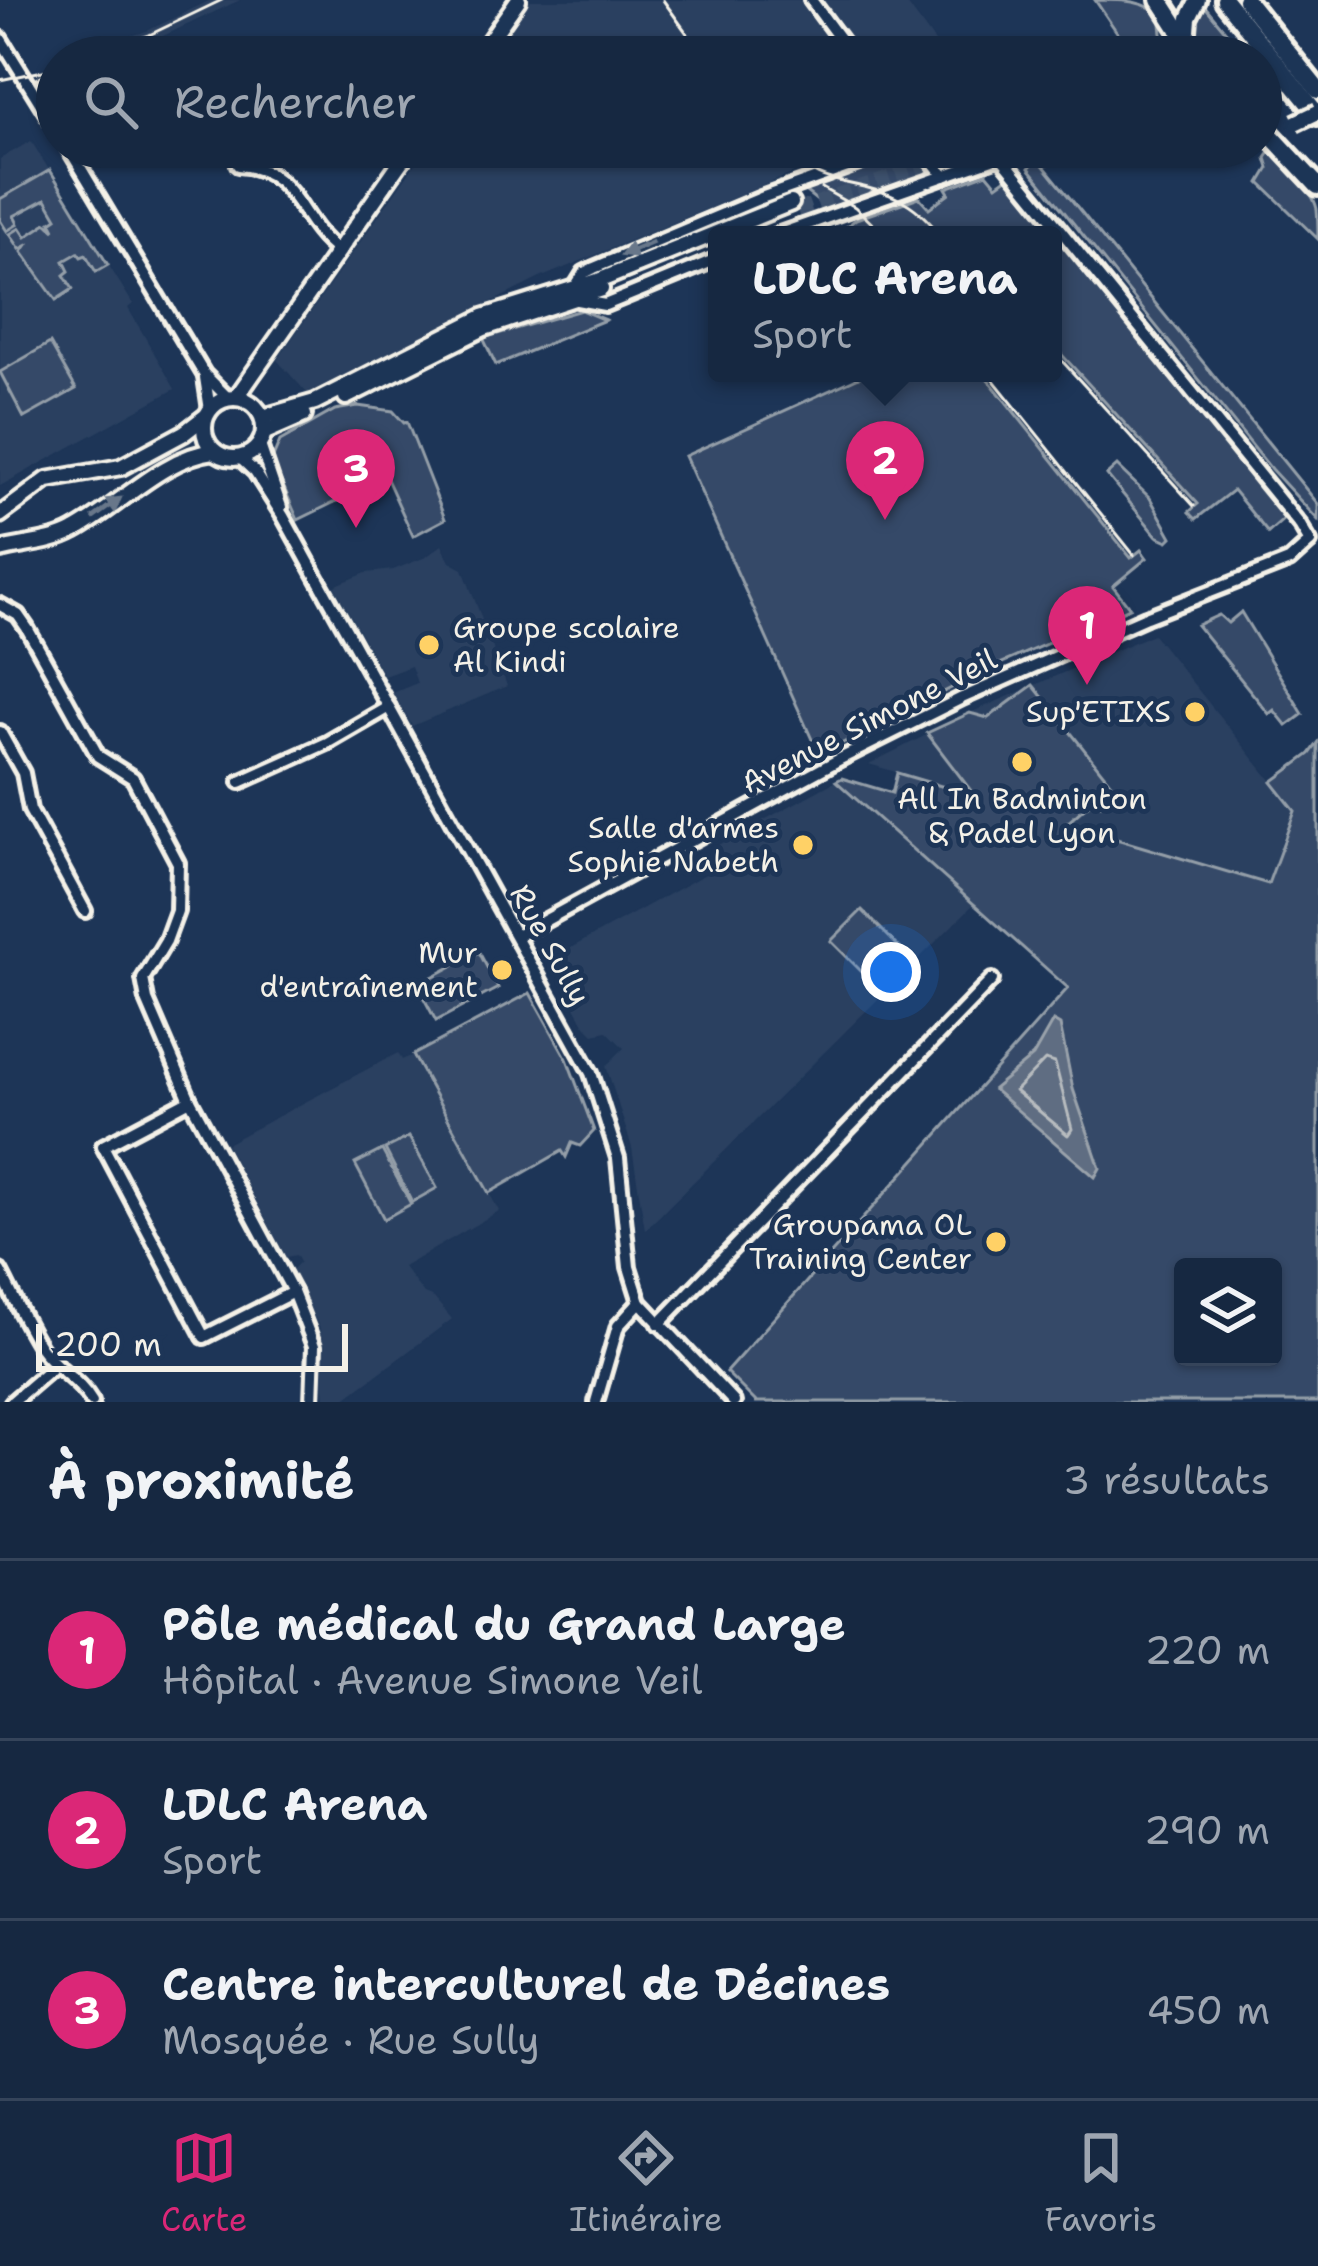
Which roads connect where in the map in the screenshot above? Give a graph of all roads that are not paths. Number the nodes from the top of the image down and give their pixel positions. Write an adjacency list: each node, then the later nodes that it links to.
1 (518, 0): 7 (main road)
2 (811, 0): 8 (street)
3 (1160, 0): 9 (highway)
4 (1198, 0): 10 (main road)
5 (1225, 0): 11 (highway)
6 (1246, 0): 12 (highway)
7 (493, 36)
8 (838, 36)
9 (1180, 36)
10 (1189, 36)
11 (1254, 36)
12 (1275, 36)
13 (1, 42): 17 (street)
14 (1282, 44): 16 (highway)
15 (1282, 70): 18 (highway)
16 (1318, 89)
17 (36, 92)
18 (1318, 114): 19 (main road, bridge)
19 (1282, 125)
20 (1282, 148): 29 (highway)
21 (81, 168): 43 (street)
22 (251, 168): 39 (street)
23 (396, 168): 39 (main road)
24 (860, 168): 30 (street)
25 (938, 168): 28 (street)
26 (961, 168): 28 (street)
27 (1011, 168): 35 (street)
28 (944, 176): 31 (street)
29 (1318, 186)
30 (792, 201): 31 (street); 32 (main road, one-way to 32); 33 (main road)
31 (812, 221): 34 (street)
32 (734, 226)
33 (750, 226)
34 (800, 226)
35 (1058, 226)
36 (1062, 231): 51 (street)
37 (708, 237): 41 (main road, one-way to 41)
38 (708, 245): 41 (main road)
39 (337, 250): 42 (main road)
40 (708, 264): 41 (street)
41 (574, 295): 46 (main road)
42 (264, 358): 44 (main road); 46 (main road)
43 (204, 374): 44 (street); 45 (street)
44 (232, 398): 45 (main road); 46 (main road)
45 (208, 413): 47 (main road); 49 (main road)
46 (260, 425): 48 (main road); 50 (street, Rue Sully)
47 (214, 451): 48 (main road); 52 (main road, one-way to 47)
48 (240, 458): 50 (street, Rue Sully)
49 (0, 515)
50 (283, 516): 54 (street, Rue Sully)
51 (1314, 543): 58 (street, Avenue Simone Veil)
52 (0, 550)
53 (0, 605): 60 (street)
54 (389, 706): 56 (street); 58 (street, Rue Sully)
55 (0, 732): 57 (street)
56 (240, 782)
57 (85, 911)
58 (517, 936): 63 (street, Rue Sully)
59 (992, 980): 64 (street)
60 (190, 1100): 62 (street); 62 (street)
61 (0, 1271): 65 (street)
62 (293, 1292): 68 (street)
63 (640, 1302): 64 (street, Rue Sully); 69 (street)
64 (659, 1324): 70 (street, Rue Sully)
65 (55, 1365): 66 (street); 67 (street)
66 (13, 1402)
67 (92, 1402)
68 (312, 1402)
69 (596, 1402)
70 (734, 1402)

